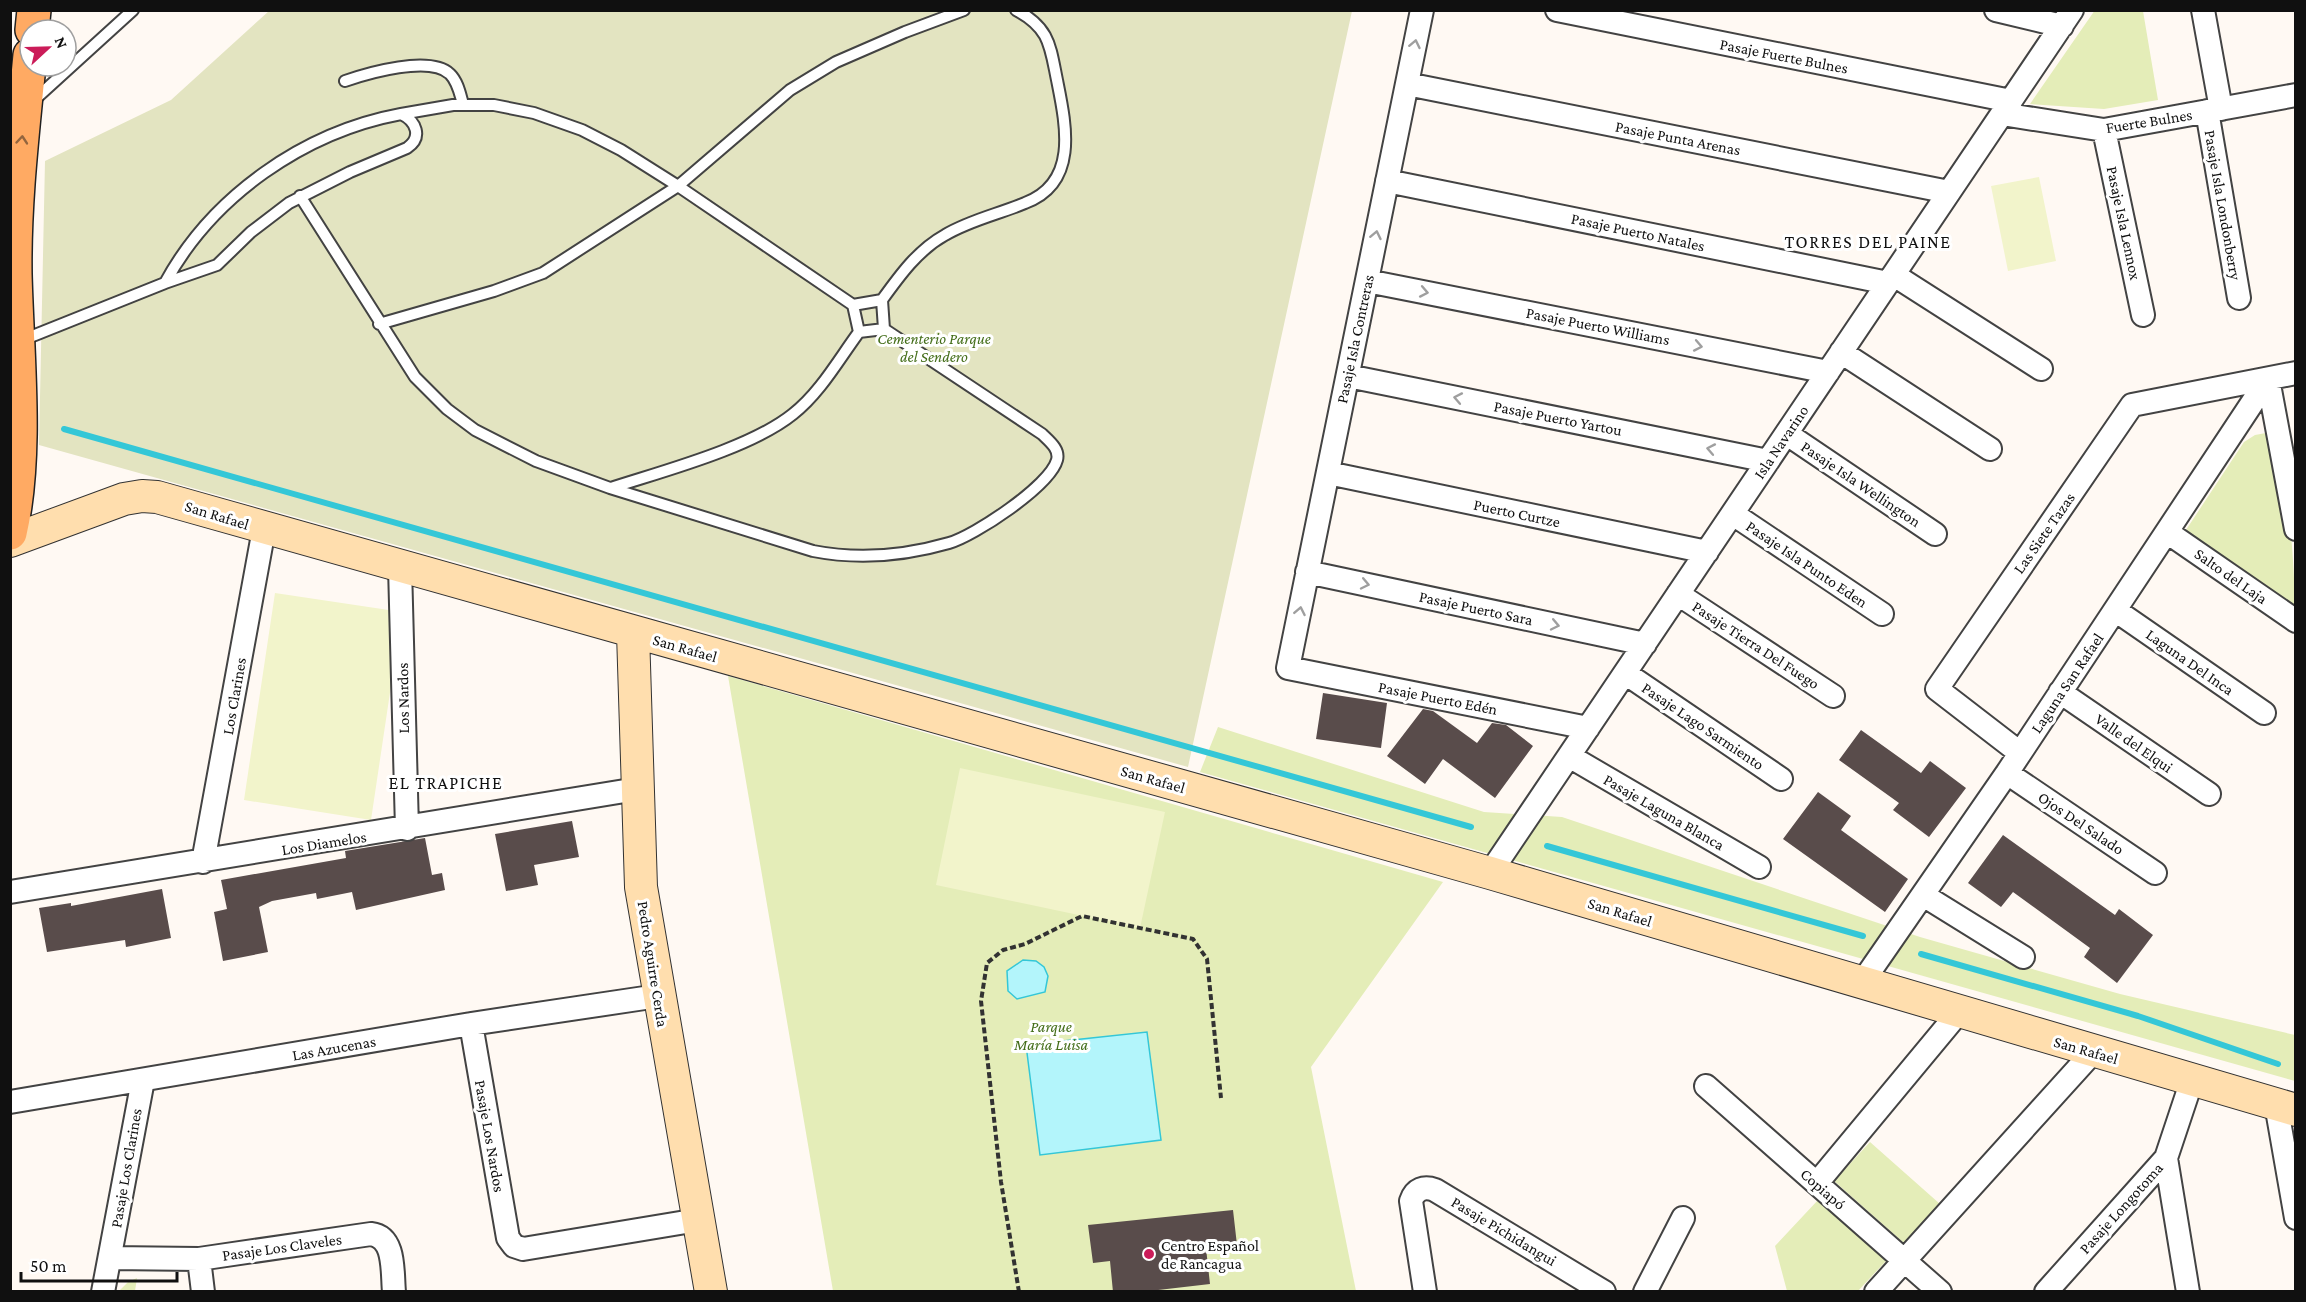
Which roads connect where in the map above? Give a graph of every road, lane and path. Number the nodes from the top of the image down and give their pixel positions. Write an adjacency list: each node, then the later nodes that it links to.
1 (133, 10): 14 (lane)
2 (964, 10): 20 (lane)
3 (1016, 10): 27 (lane)
4 (1422, 10): 11 (street, Pasaje Isla Contreras, one-way to 4)
5 (1557, 10): 15 (street, Pasaje Fuerte Bulnes)
6 (1996, 10): 8 (street)
7 (2203, 10): 16 (street, Pasaje Isla Londonberry)
8 (2067, 18): 15 (street, Isla Navarino)
9 (28, 78): 14 (main road)
10 (345, 81): 13 (lane)
11 (1407, 84): 19 (street, Pasaje Isla Contreras); 21 (street, Pasaje Punta Arenas)
12 (2295, 95): 16 (street, Fuerte Bulnes)
13 (463, 104): 17 (lane); 20 (lane)
14 (25, 107): 33 (main road, one-way to 14)
15 (2007, 107): 18 (street, Fuerte Bulnes); 21 (street, Isla Navarino)
16 (2214, 110): 18 (street, Fuerte Bulnes); 26 (street, Pasaje Isla Londonberry)
17 (401, 114): 22 (lane); 25 (lane)
18 (2104, 130): 29 (street, Pasaje Isla Lennox)
19 (1387, 181): 23 (street, Pasaje Puerto Natales); 24 (street, Pasaje Isla Contreras, one-way to 19)
20 (678, 186): 28 (lane); 30 (lane)
21 (1949, 192): 23 (street, Isla Navarino)
22 (300, 196): 25 (lane); 30 (lane)
23 (1891, 279): 34 (street, Isla Navarino); 35 (street)
24 (1367, 281): 36 (street, Pasaje Puerto Williams, one-way to 36); 38 (street, Pasaje Isla Contreras)
25 (165, 283): 33 (lane)
26 (2239, 298)
27 (882, 300): 28 (lane); 31 (lane)
28 (853, 306): 32 (lane)
29 (2143, 315)
30 (379, 324): 45 (lane)
31 (884, 328): 32 (lane); 45 (lane)
32 (859, 332): 45 (lane)
33 (16, 343): 50 (main road)
34 (1841, 352): 36 (street, Isla Navarino); 41 (street)
35 (2041, 369)
36 (1828, 372): 40 (street, Isla Navarino)
37 (2295, 373): 39 (street)
38 (1348, 376): 42 (street, Pasaje Puerto Yartou, one-way to 38); 43 (street, Pasaje Isla Contreras)
39 (2268, 379): 44 (street); 49 (street, Laguna San Rafael); 68 (street, Las Siete Tazas)
40 (1786, 434): 42 (street, Isla Navarino); 51 (street, Pasaje Isla Wellington)
41 (1990, 449)
42 (1768, 461): 46 (street, Isla Navarino)
43 (1328, 473): 53 (street, Puerto Curtze); 55 (street, Pasaje Isla Contreras)
44 (2290, 474): 48 (street)
45 (610, 488)
46 (1733, 514): 53 (street, Isla Navarino); 58 (street, Pasaje Isla Punto Eden)
47 (264, 529): 52 (street, San Rafael); 54 (street, San Rafael); 75 (street, Los Clarines)
48 (2295, 529)
49 (2168, 532): 57 (street, Laguna San Rafael); 59 (street, Salto del Laja)
50 (10, 533)
51 (1935, 534)
52 (10, 541)
53 (1707, 552): 56 (street, Isla Navarino)
54 (400, 567): 60 (street, San Rafael); 74 (street, Los Nardos)
55 (1308, 572): 61 (street, Pasaje Puerto Sara, one-way to 61); 62 (street, Pasaje Isla Contreras, one-way to 55)
56 (1678, 594): 61 (street, Isla Navarino); 65 (street, Pasaje Tierra Del Fuego)
57 (2115, 610): 64 (street, Laguna San Rafael); 66 (street, Laguna Del Inca)
58 (1882, 614)
59 (2295, 621)
60 (633, 633): 72 (street, Pedro Aguirre Cerda); 77 (street, San Rafael)
61 (1645, 644): 63 (street, Isla Navarino)
62 (1288, 668): 67 (street, Pasaje Puerto Edén)
63 (1625, 673): 67 (street, Isla Navarino); 71 (street, Pasaje Lago Sarmiento)
64 (2060, 692): 68 (street, Laguna San Rafael); 73 (street, Valle del Elqui)
65 (1833, 696)
66 (2264, 713)
67 (1588, 728): 69 (street, Isla Navarino)
68 (2020, 753): 70 (street, Laguna San Rafael)
69 (1569, 756): 76 (street, Pasaje Laguna Blanca); 77 (street, Isla Navarino)
70 (2007, 773): 78 (street, Ojos Del Salado); 80 (street, Laguna San Rafael)
71 (1781, 778)
72 (637, 789): 74 (street, Los Diamelos); 83 (street, Pedro Aguirre Cerda)
73 (2209, 794)
74 (406, 829): 75 (street, Los Diamelos)
75 (203, 862): 79 (street, Los Diamelos)
76 (1759, 867)
77 (1490, 873): 82 (street, San Rafael)
78 (2155, 873)
79 (10, 892)
80 (1923, 895): 81 (street); 82 (street, Laguna San Rafael)
81 (2023, 957)
82 (1861, 984): 84 (street, San Rafael)
83 (658, 996): 85 (street, Las Azucenas); 97 (street, Pedro Aguirre Cerda)
84 (1959, 1012): 86 (street, San Rafael); 94 (street)
85 (471, 1024): 87 (street, Las Azucenas); 97 (street, Pasaje Los Nardos)
86 (2093, 1052): 88 (street, San Rafael); 100 (street)
87 (143, 1080): 91 (street, Las Azucenas); 98 (street, Pasaje Los Clarines)
88 (2192, 1080): 92 (street, San Rafael); 93 (street, Pasaje Longotoma)
89 (1706, 1086): 94 (street, Copiapó)
90 (1221, 1098): 105 (path)
91 (10, 1102)
92 (2286, 1107): 96 (street)
93 (2166, 1158): 111 (street, Pasaje Longotoma); 112 (street)
94 (1816, 1183): 100 (street, Copiapó)
95 (1683, 1218): 108 (street)
96 (2295, 1218)
97 (698, 1220): 104 (street, Pedro Aguirre Cerda)
98 (110, 1258): 99 (street, Pasaje Los Claveles); 101 (street, Pasaje Los Clarines)
99 (199, 1259): 102 (street); 103 (street, Pasaje Los Claveles)
100 (1905, 1260): 109 (street); 110 (street, Copiapó)
101 (104, 1292)
102 (203, 1292)
103 (394, 1292)
104 (711, 1292)
105 (1019, 1292)
106 (1425, 1292): 107 (street, Pasaje Pichidangui)
107 (1604, 1292)
108 (1645, 1292)
109 (1876, 1292)
110 (1940, 1292)
111 (2046, 1292)
112 (2188, 1292)

